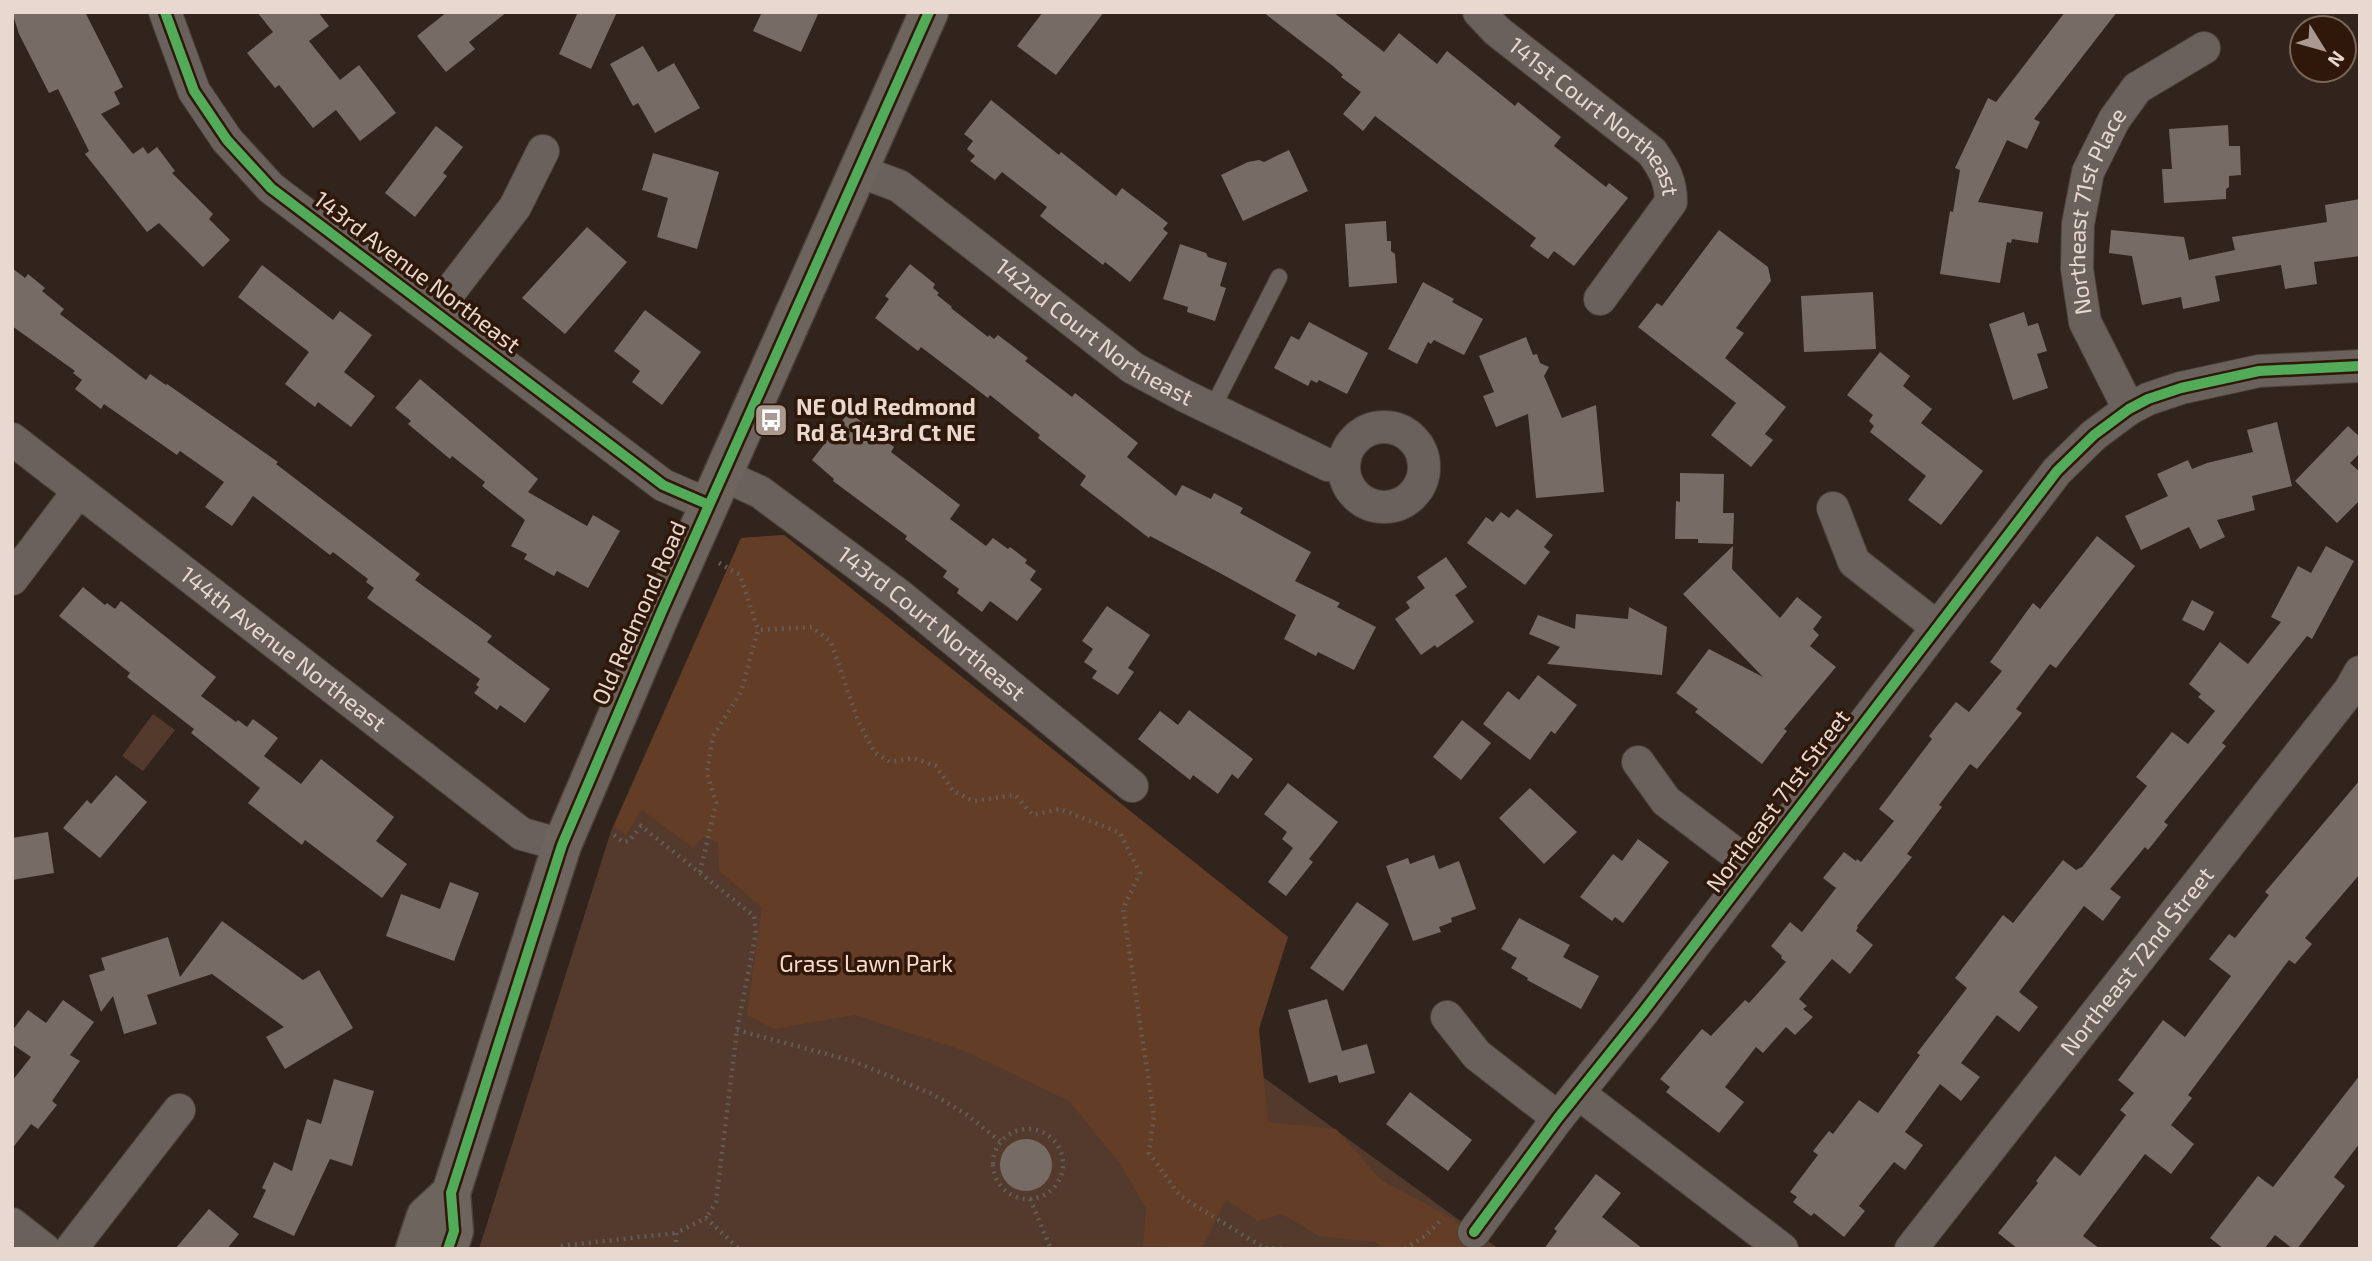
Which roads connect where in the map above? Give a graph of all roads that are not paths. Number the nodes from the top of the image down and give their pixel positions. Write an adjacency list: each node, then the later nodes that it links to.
1 (165, 12): 9 (street, 143rd Avenue Northeast)
2 (929, 12): 6 (main road, Old Redmond Road)
3 (1479, 12): 8 (street, 141st Court Northeast)
4 (2204, 48): 12 (street, Northeast 71st Place)
5 (543, 151): 9 (street)
6 (859, 171): 11 (street, 142nd Court Northeast); 15 (main road, Old Redmond Road)
7 (1279, 277): 11 (lane)
8 (1600, 299)
9 (435, 311): 15 (street, 143rd Avenue Northeast)
10 (2360, 366): 12 (street, Northeast 71st Street)
11 (1212, 409): 14 (street, 142nd Court Northeast)
12 (2129, 409): 19 (street, Northeast 71st Street)
13 (12, 439): 16 (street, 144th Avenue Northeast)
14 (1344, 466)
15 (716, 490): 22 (street, 143rd Court Northeast); 23 (main road, Old Redmond Road)
16 (78, 492): 18 (street); 23 (street, 144th Avenue Northeast)
17 (1833, 508): 19 (street)
18 (12, 579)
19 (1937, 627): 24 (street, Northeast 71st Street)
20 (2360, 672): 37 (street, Northeast 72nd Street)
21 (1638, 762): 24 (street)
22 (1132, 786)
23 (562, 845): 29 (main road, Old Redmond Road)
24 (1753, 867): 26 (street, Northeast 71st Street)
25 (1447, 1017): 28 (street)
26 (1578, 1093): 28 (street, Northeast 71st Street); 36 (street)
27 (179, 1110): 33 (street)
28 (1558, 1118): 31 (street, Northeast 71st Street)
29 (451, 1193): 34 (main road); 35 (main road, Old Redmond Road)
30 (12, 1224): 32 (street)
31 (1474, 1232)
32 (44, 1249)
33 (71, 1249)
34 (415, 1249)
35 (448, 1249)
36 (1782, 1249)
37 (1910, 1249)

